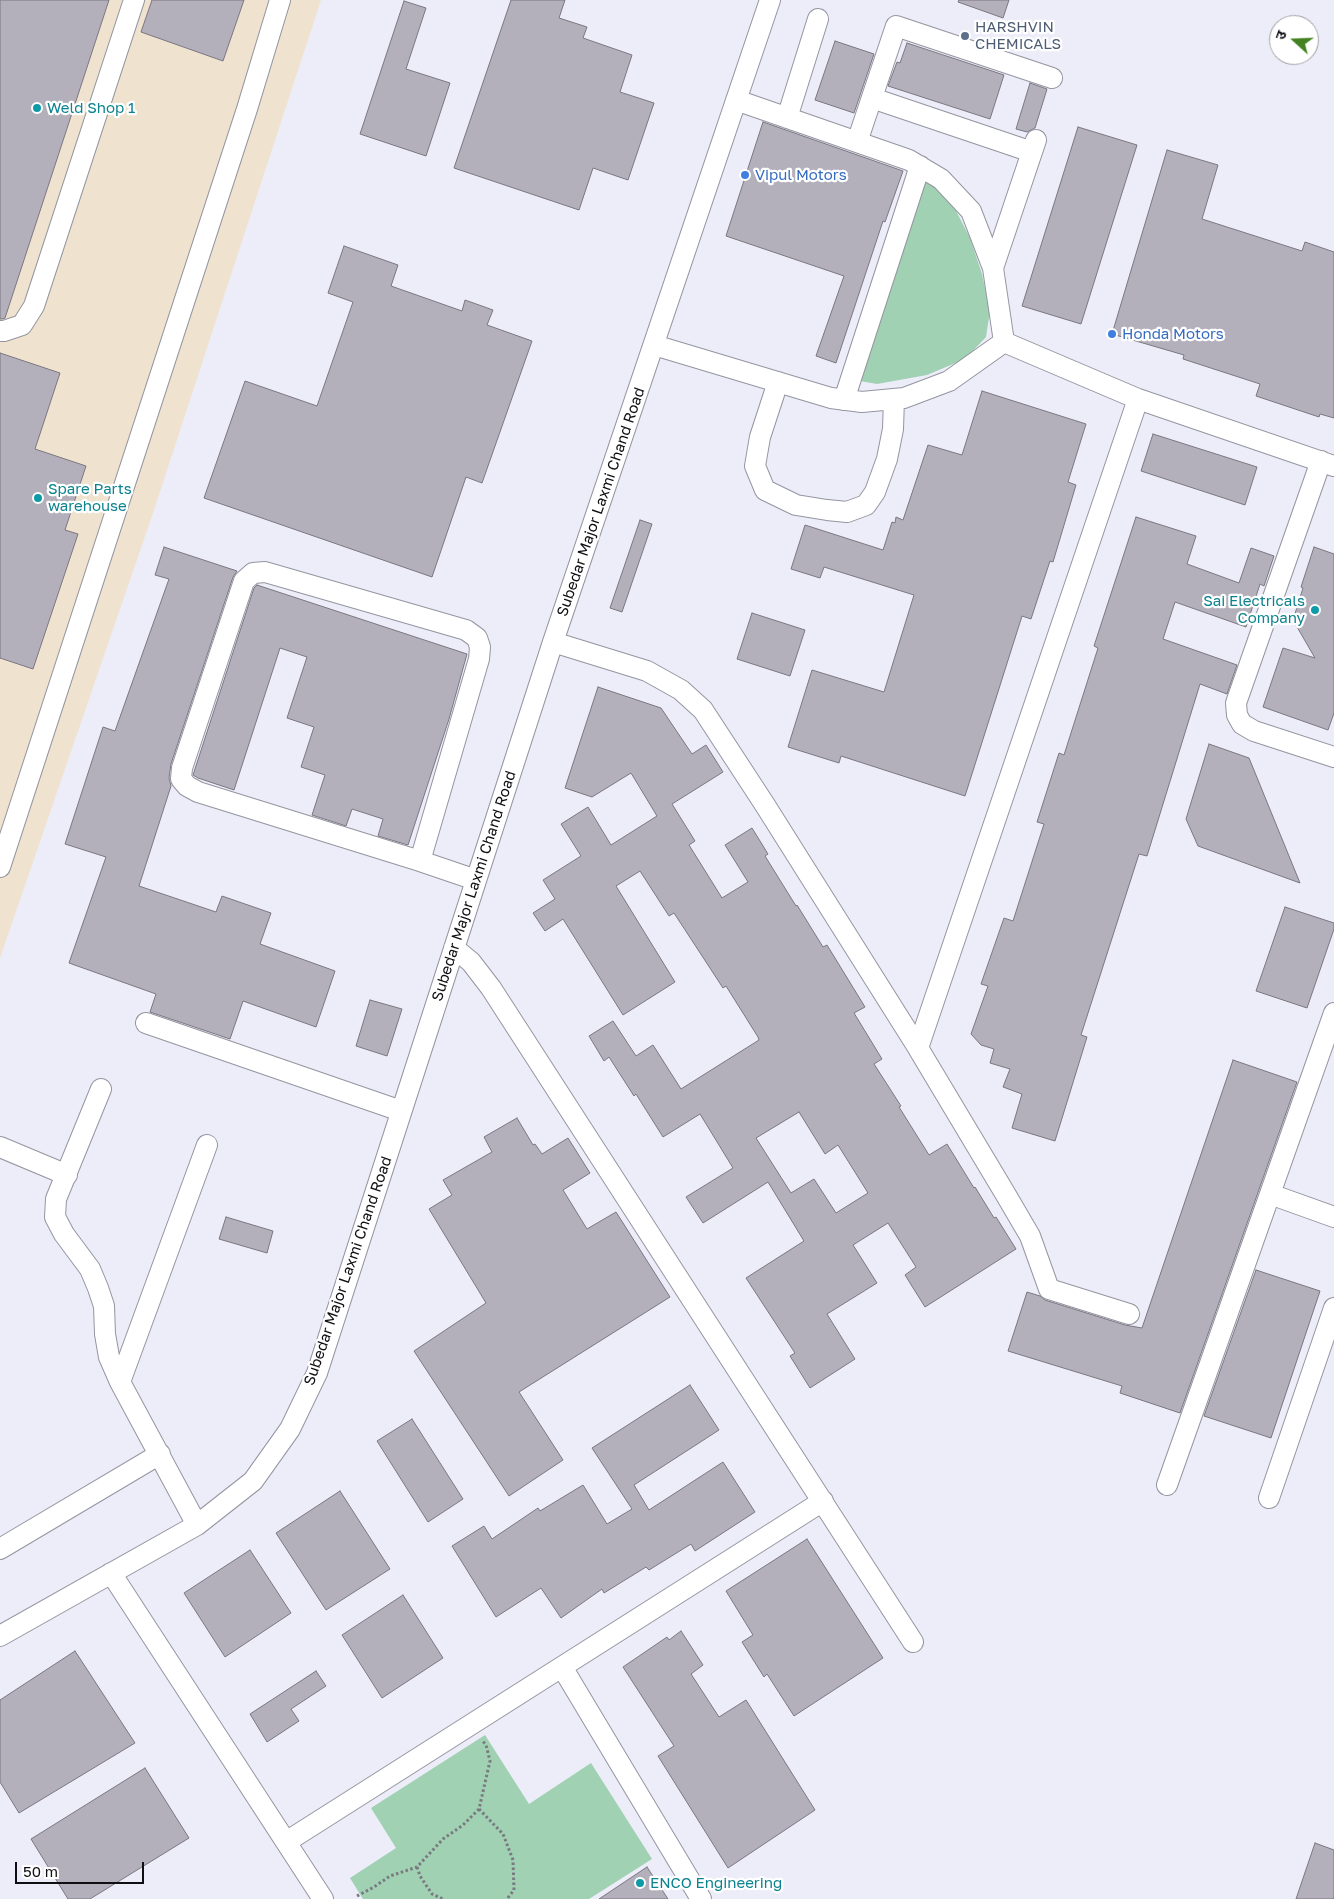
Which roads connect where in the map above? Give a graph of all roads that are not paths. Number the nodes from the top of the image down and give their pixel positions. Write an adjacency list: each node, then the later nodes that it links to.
1 (134, 0): 12 (street)
2 (280, 0): 23 (street)
3 (770, 0): 7 (street, Subedar Major Laxmi Chand Road)
4 (818, 19): 8 (street)
5 (1052, 78): 6 (street)
6 (872, 98): 9 (street); 11 (street)
7 (736, 100): 8 (street); 14 (street, Subedar Major Laxmi Chand Road)
8 (787, 118): 9 (street)
9 (857, 142): 10 (street)
10 (920, 166): 11 (street); 18 (street)
11 (993, 268): 13 (street)
12 (0, 331)
13 (1004, 342): 16 (street); 17 (street)
14 (654, 344): 15 (street); 20 (street, Subedar Major Laxmi Chand Road)
15 (778, 382): 16 (street); 18 (street)
16 (894, 399): 18 (street)
17 (1138, 399): 19 (street); 28 (street)
18 (844, 400)
19 (1327, 464): 21 (street)
20 (553, 642): 24 (street, Subedar Major Laxmi Chand Road); 28 (street)
21 (1334, 757)
22 (420, 861): 22 (street); 24 (street)
23 (0, 867)
24 (476, 880): 25 (street, Subedar Major Laxmi Chand Road)
25 (454, 948): 30 (street, Subedar Major Laxmi Chand Road); 43 (street)
26 (1334, 1013): 34 (street)
27 (146, 1023): 30 (street)
28 (918, 1048): 37 (street)
29 (101, 1089): 33 (street)
30 (401, 1111): 44 (street, Subedar Major Laxmi Chand Road)
31 (207, 1145): 39 (street)
32 (0, 1147): 33 (street)
33 (67, 1175): 39 (street)
34 (1270, 1194): 35 (street); 41 (street)
35 (1334, 1217)
36 (1334, 1308): 38 (street)
37 (1129, 1314)
38 (1327, 1349): 42 (street)
39 (120, 1382): 40 (street)
40 (160, 1454): 44 (street); 45 (street)
41 (1167, 1485)
42 (1269, 1498)
43 (823, 1501): 48 (street); 49 (street)
44 (197, 1525): 46 (street, Subedar Major Laxmi Chand Road)
45 (0, 1549)
46 (111, 1573): 47 (street, Subedar Major Laxmi Chand Road); 50 (street)
47 (0, 1636)
48 (913, 1642)
49 (562, 1667): 50 (street); 52 (street)
50 (286, 1842): 51 (street)
51 (323, 1899)
52 (701, 1899)

